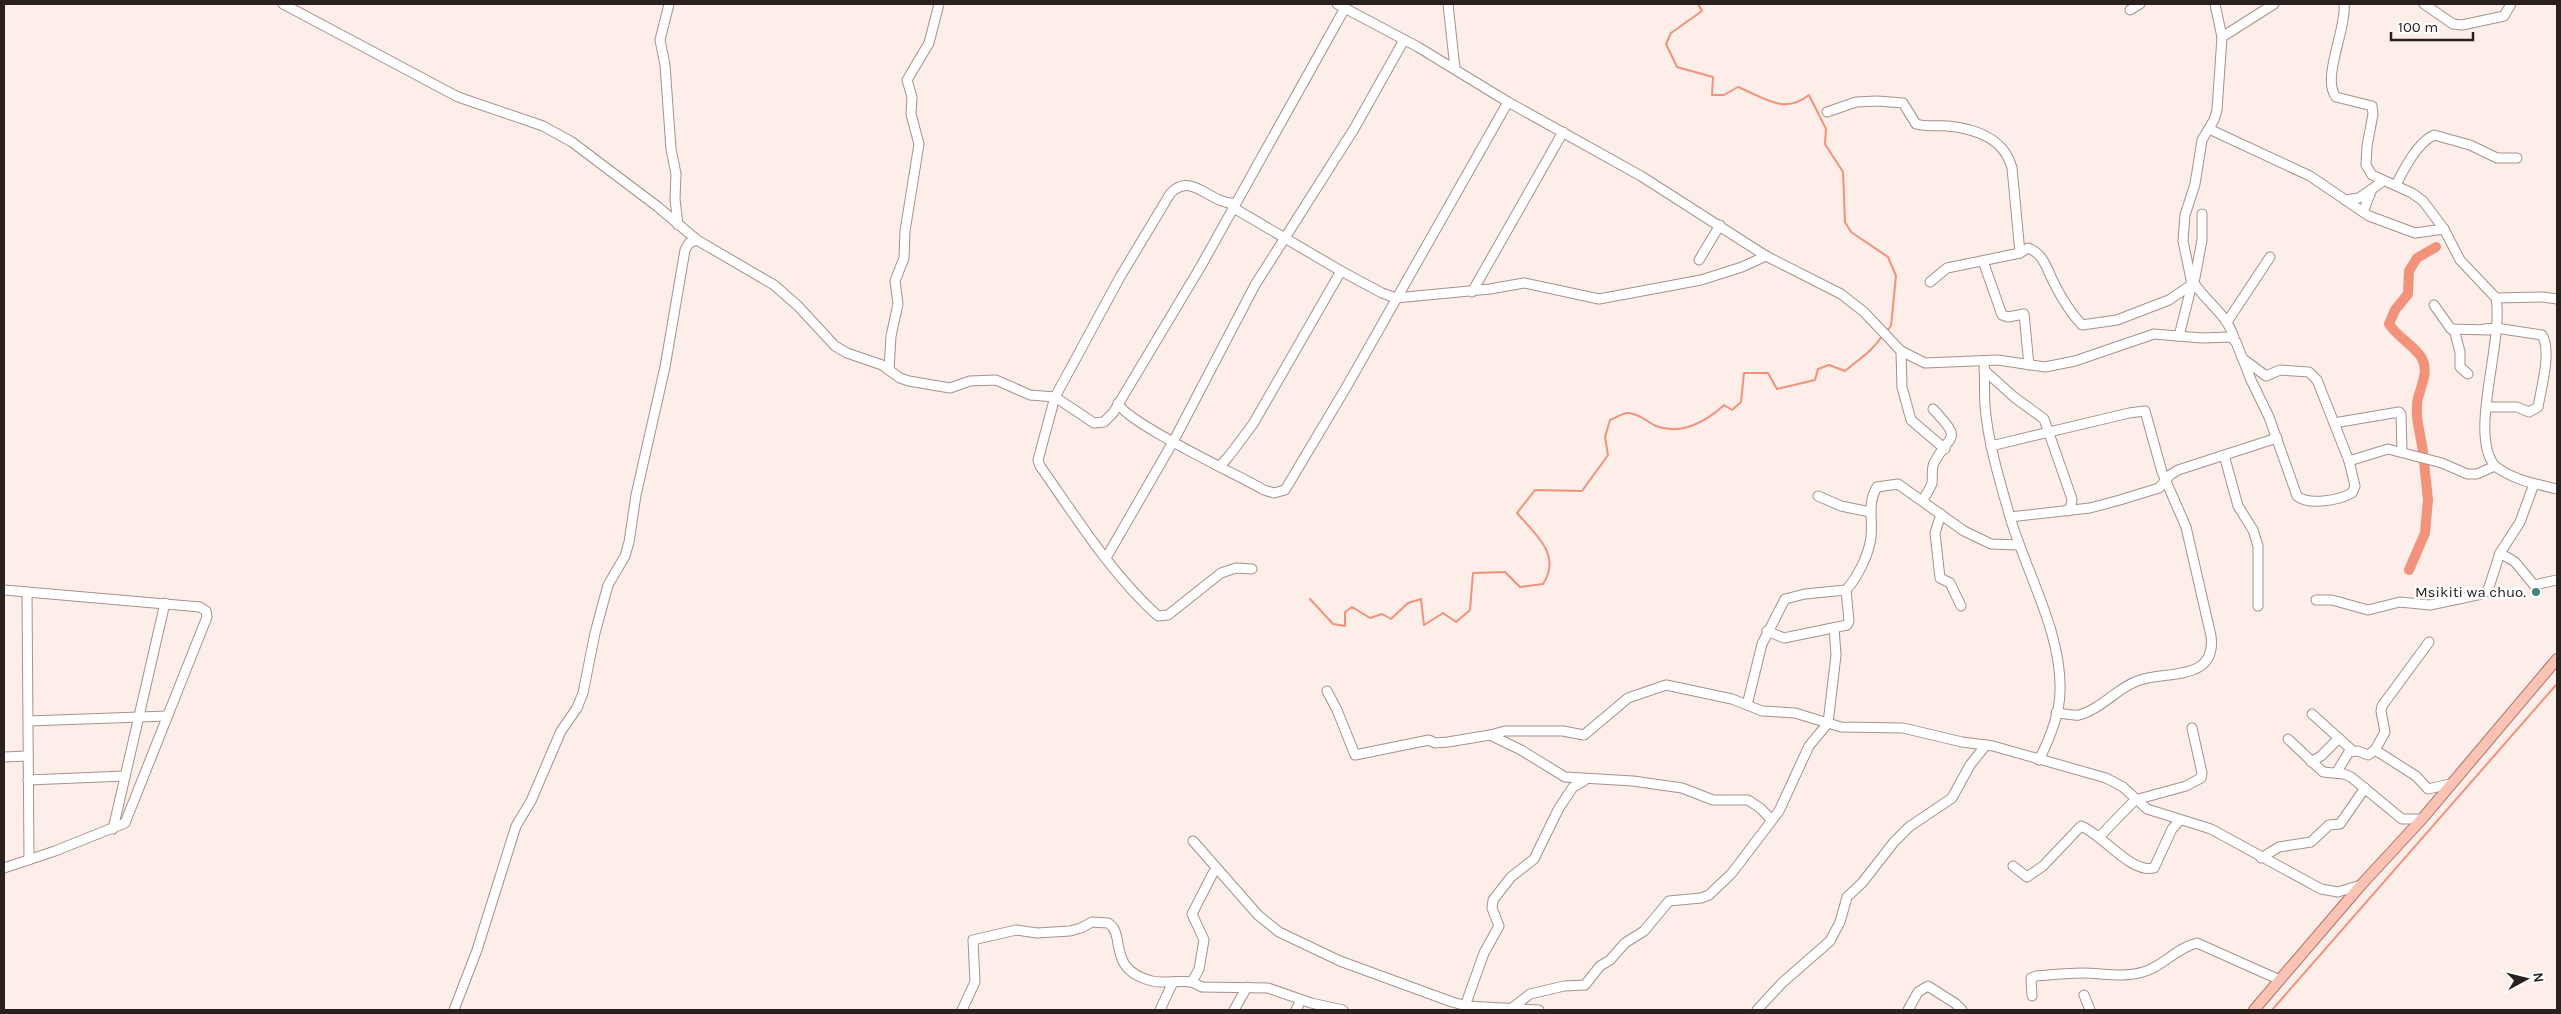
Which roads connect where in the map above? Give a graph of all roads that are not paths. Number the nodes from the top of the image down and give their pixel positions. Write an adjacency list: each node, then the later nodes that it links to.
1 (283, 4): 29 (street)
2 (669, 4): 29 (street)
3 (939, 4): 56 (street)
4 (1448, 4): 15 (street)
5 (2140, 4): 12 (street)
6 (2215, 4): 13 (street)
7 (2274, 4): 13 (street)
8 (2344, 4): 21 (street)
9 (2424, 4): 10 (street)
10 (2511, 4)
11 (1341, 6): 14 (street); 25 (street)
12 (2130, 10)
13 (2222, 37): 18 (street)
14 (1404, 40): 15 (street); 31 (street)
15 (1455, 69): 16 (street)
16 (1508, 102): 19 (street); 43 (street)
17 (1827, 112): 34 (street)
18 (2209, 129): 24 (street); 41 (street)
19 (1563, 132): 28 (street); 42 (street)
20 (2517, 158): 22 (street)
21 (2382, 182): 22 (street); 23 (street)
22 (2396, 185): 30 (street)
23 (2372, 189): 24 (street); 26 (street)
24 (2345, 200): 26 (street)
25 (1233, 205): 31 (street); 58 (street); 59 (street)
26 (2363, 212): 30 (street)
27 (2202, 214): 41 (street)
28 (1720, 225): 35 (street); 37 (street)
29 (681, 226): 32 (street); 33 (street)
30 (2444, 229): 44 (street)
31 (1286, 238): 39 (street); 65 (street)
32 (697, 240): 33 (street); 56 (street)
33 (687, 246): 145 (street)
34 (2020, 253): 38 (street); 41 (street)
35 (1766, 256): 42 (street); 52 (street)
36 (2270, 257): 47 (street)
37 (1699, 260)
38 (1983, 261): 40 (street); 55 (street)
39 (1341, 271): 43 (street); 71 (street)
40 (1930, 282)
41 (2193, 284): 47 (street); 50 (street)
42 (1472, 292): 43 (street)
43 (1396, 298): 71 (street)
44 (2496, 298): 45 (street); 49 (street)
45 (2557, 299)
46 (2434, 306): 48 (street)
47 (2227, 322): 51 (street)
48 (2454, 329): 49 (street); 57 (street)
49 (2496, 330): 60 (street); 60 (street)
50 (2179, 336): 51 (street); 55 (street)
51 (2234, 338): 53 (street)
52 (1901, 351): 54 (street); 67 (street)
53 (2241, 357): 62 (street); 64 (street)
54 (1984, 365): 55 (street); 63 (street); 66 (street)
55 (2030, 365)
56 (889, 370): 58 (street)
57 (2468, 374)
58 (1055, 397): 59 (street); 84 (street)
59 (1118, 403): 65 (street)
60 (2487, 407): 72 (street)
61 (1933, 409): 67 (street)
62 (2334, 423): 68 (street); 70 (street)
63 (2050, 431): 66 (street); 73 (street); 78 (street)
64 (2277, 438): 69 (street); 70 (street)
65 (1173, 442): 71 (street); 84 (street)
66 (1991, 446): 81 (street)
67 (1945, 448): 77 (street)
68 (2402, 452): 70 (street); 72 (street)
69 (2224, 455): 73 (street); 93 (street)
70 (2349, 460)
71 (1220, 466)
72 (2496, 466): 74 (street)
73 (2166, 476): 78 (street); 100 (street)
74 (2534, 484): 75 (street); 83 (street)
75 (2557, 489)
76 (1818, 496): 79 (street)
77 (1923, 500): 79 (street); 80 (street)
78 (2067, 511): 81 (street)
79 (1870, 512): 88 (street)
80 (1941, 514): 82 (street); 92 (street)
81 (2010, 517): 82 (street)
82 (2019, 545): 100 (street)
83 (2500, 553): 86 (street); 90 (street)
84 (1106, 558): 85 (street)
85 (1252, 569)
86 (2557, 580)
87 (4, 590): 89 (street)
88 (1846, 590): 94 (street); 95 (street)
89 (27, 592): 91 (street); 104 (street)
90 (2316, 600)
91 (165, 603): 102 (street); 103 (street)
92 (1961, 606)
93 (2258, 606)
94 (1834, 628): 95 (street); 105 (street)
95 (1767, 631): 99 (street)
96 (2429, 642): 111 (street)
97 (2557, 659): 121 (main road)
98 (1327, 691): 107 (street)
99 (1747, 705): 105 (street); 107 (street)
100 (2056, 712): 115 (street)
101 (2312, 714): 108 (street)
102 (140, 716): 103 (street); 104 (street); 118 (street)
103 (168, 716): 127 (street)
104 (29, 721): 113 (street)
105 (1828, 723): 110 (street); 125 (street)
106 (2192, 728): 123 (street)
107 (1490, 735): 120 (street)
108 (2338, 738): 112 (street); 116 (street)
109 (2288, 739): 116 (street)
110 (1986, 745): 115 (street); 152 (street)
111 (2376, 750): 112 (street); 121 (street)
112 (2353, 751): 117 (street)
113 (28, 756): 114 (street); 119 (street)
114 (4, 757)
115 (2044, 760): 123 (street)
116 (2311, 762): 117 (street)
117 (2336, 773): 122 (street)
118 (125, 776): 119 (street); 127 (street)
119 (28, 780): 131 (street)
120 (1586, 780): 125 (street); 143 (street)
121 (2450, 784): 124 (main road)
122 (2364, 788): 124 (street); 130 (street)
123 (2136, 800): 126 (street); 128 (street)
124 (2422, 819): 135 (main road)
125 (1771, 820): 144 (street)
126 (2180, 820): 128 (street); 130 (street)
127 (113, 829): 131 (street)
128 (2099, 837): 132 (street)
129 (1193, 841): 143 (street)
130 (2261, 858): 135 (street)
131 (29, 860): 133 (street)
132 (2014, 866)
133 (4, 868)
134 (1213, 873): 138 (street)
135 (2361, 885): 136 (main road)
136 (2280, 980): 140 (street); 156 (main road)
137 (1173, 982): 138 (street); 146 (street); 147 (street)
138 (1192, 982): 139 (street)
139 (1247, 986): 142 (street); 148 (street)
140 (2032, 996)
141 (2084, 996): 155 (street)
142 (1301, 1000): 149 (street); 150 (street)
143 (1468, 1007): 144 (street)
144 (1512, 1008): 151 (street)
145 (454, 1010)
146 (962, 1010)
147 (1160, 1010)
148 (1234, 1010)
149 (1296, 1010)
150 (1343, 1010)
151 (1539, 1010)
152 (1757, 1010)
153 (1908, 1010): 154 (street)
154 (1962, 1010)
155 (2090, 1010)
156 (2254, 1010)

